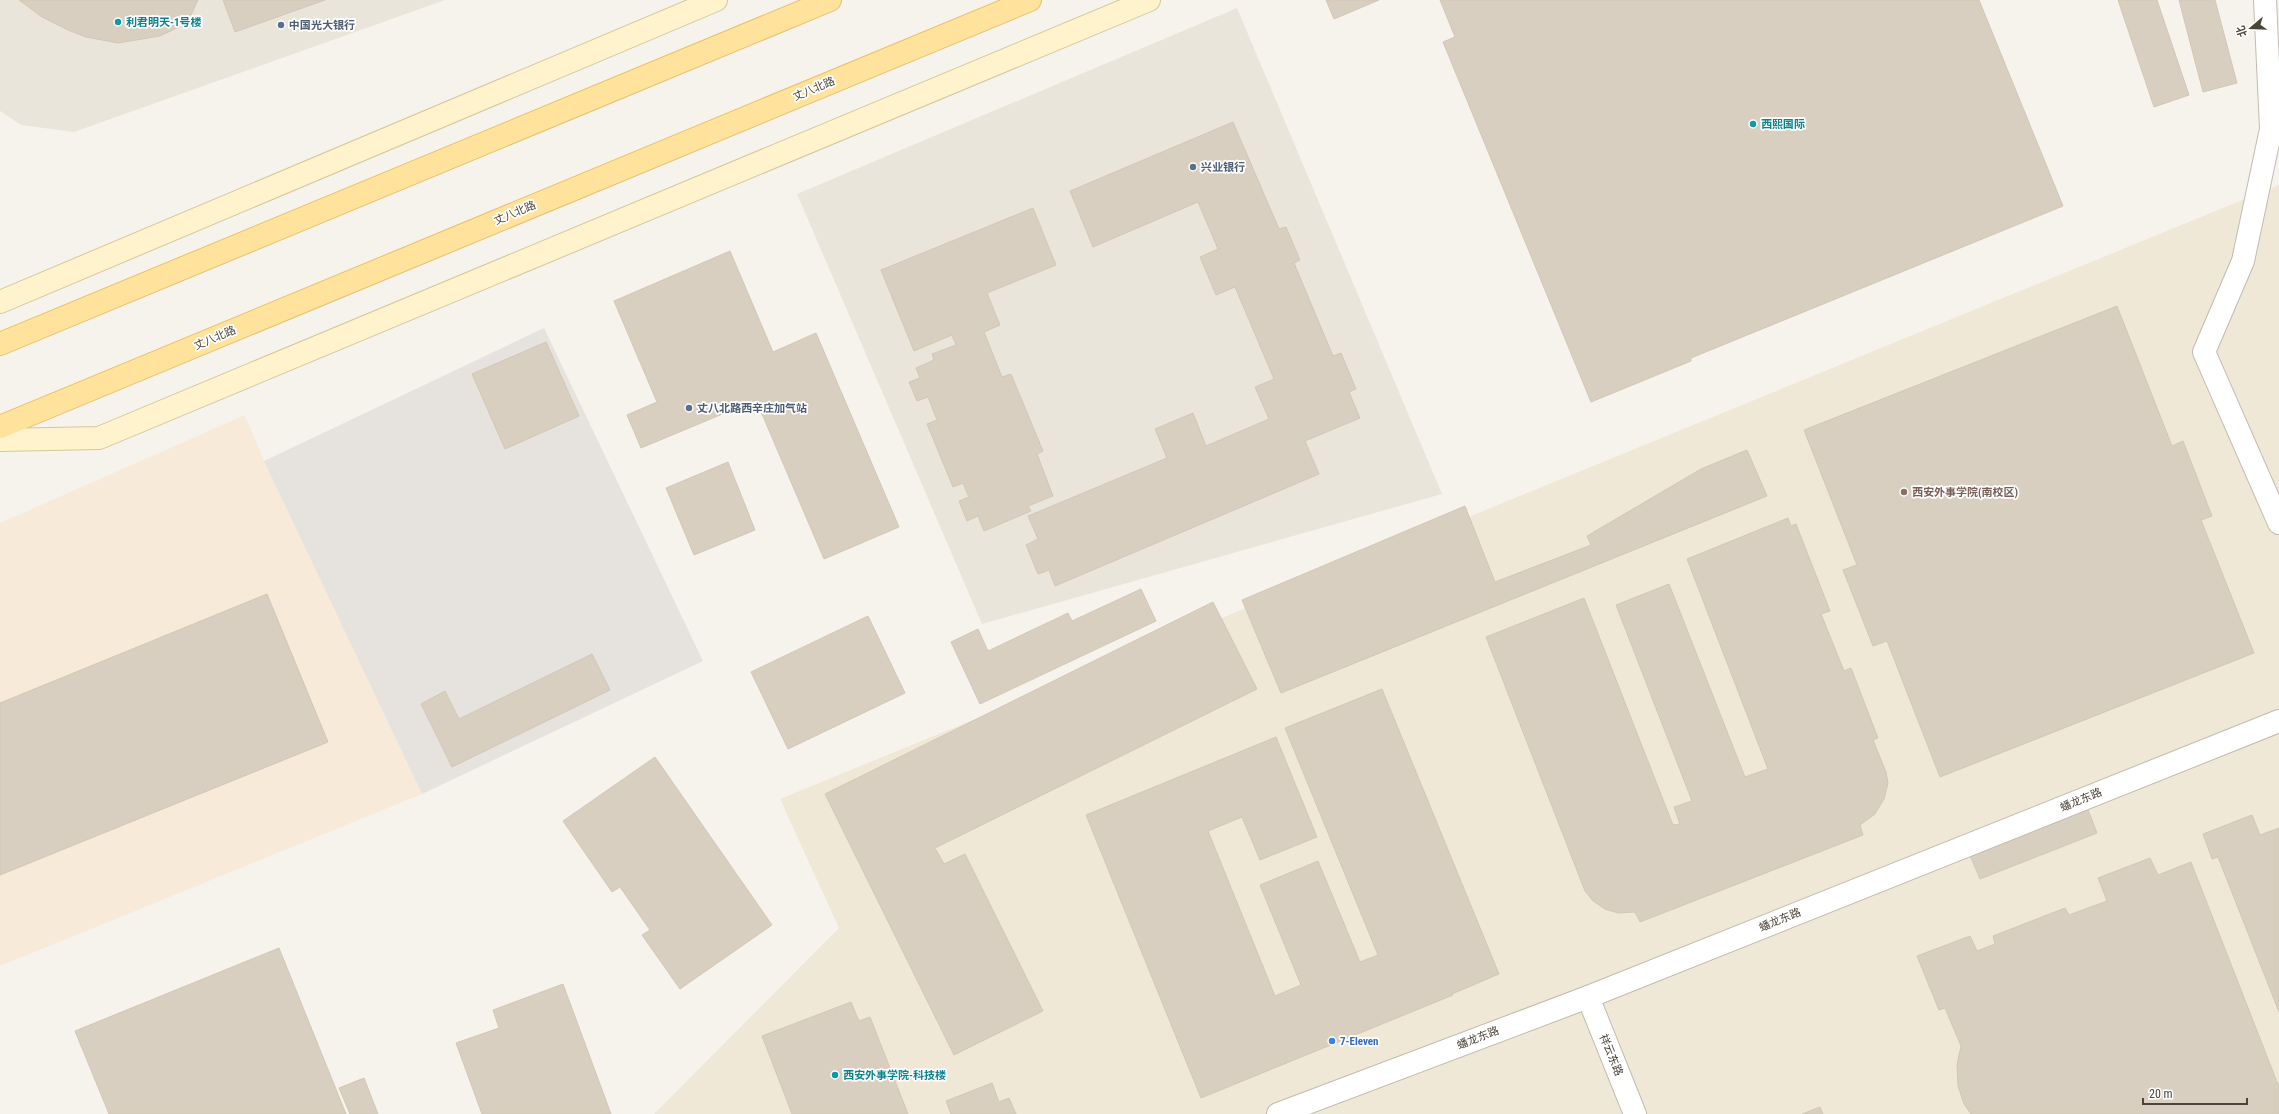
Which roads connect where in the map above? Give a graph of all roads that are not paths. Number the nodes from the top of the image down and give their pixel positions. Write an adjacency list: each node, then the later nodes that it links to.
1 (716, 0): 6 (main road)
2 (830, 0): 7 (main road)
3 (1030, 0): 8 (main road, 丈八北路)
4 (1149, 0): 9 (main road)
5 (2265, 0): 10 (street)
6 (0, 302)
7 (0, 344)
8 (0, 427)
9 (0, 440)
10 (2279, 523)
11 (2279, 721): 12 (street, 蟠龙东路)
12 (1588, 997): 13 (street, 蟠龙东路); 14 (street, 祥云东路)
13 (1278, 1114)
14 (1635, 1114)

